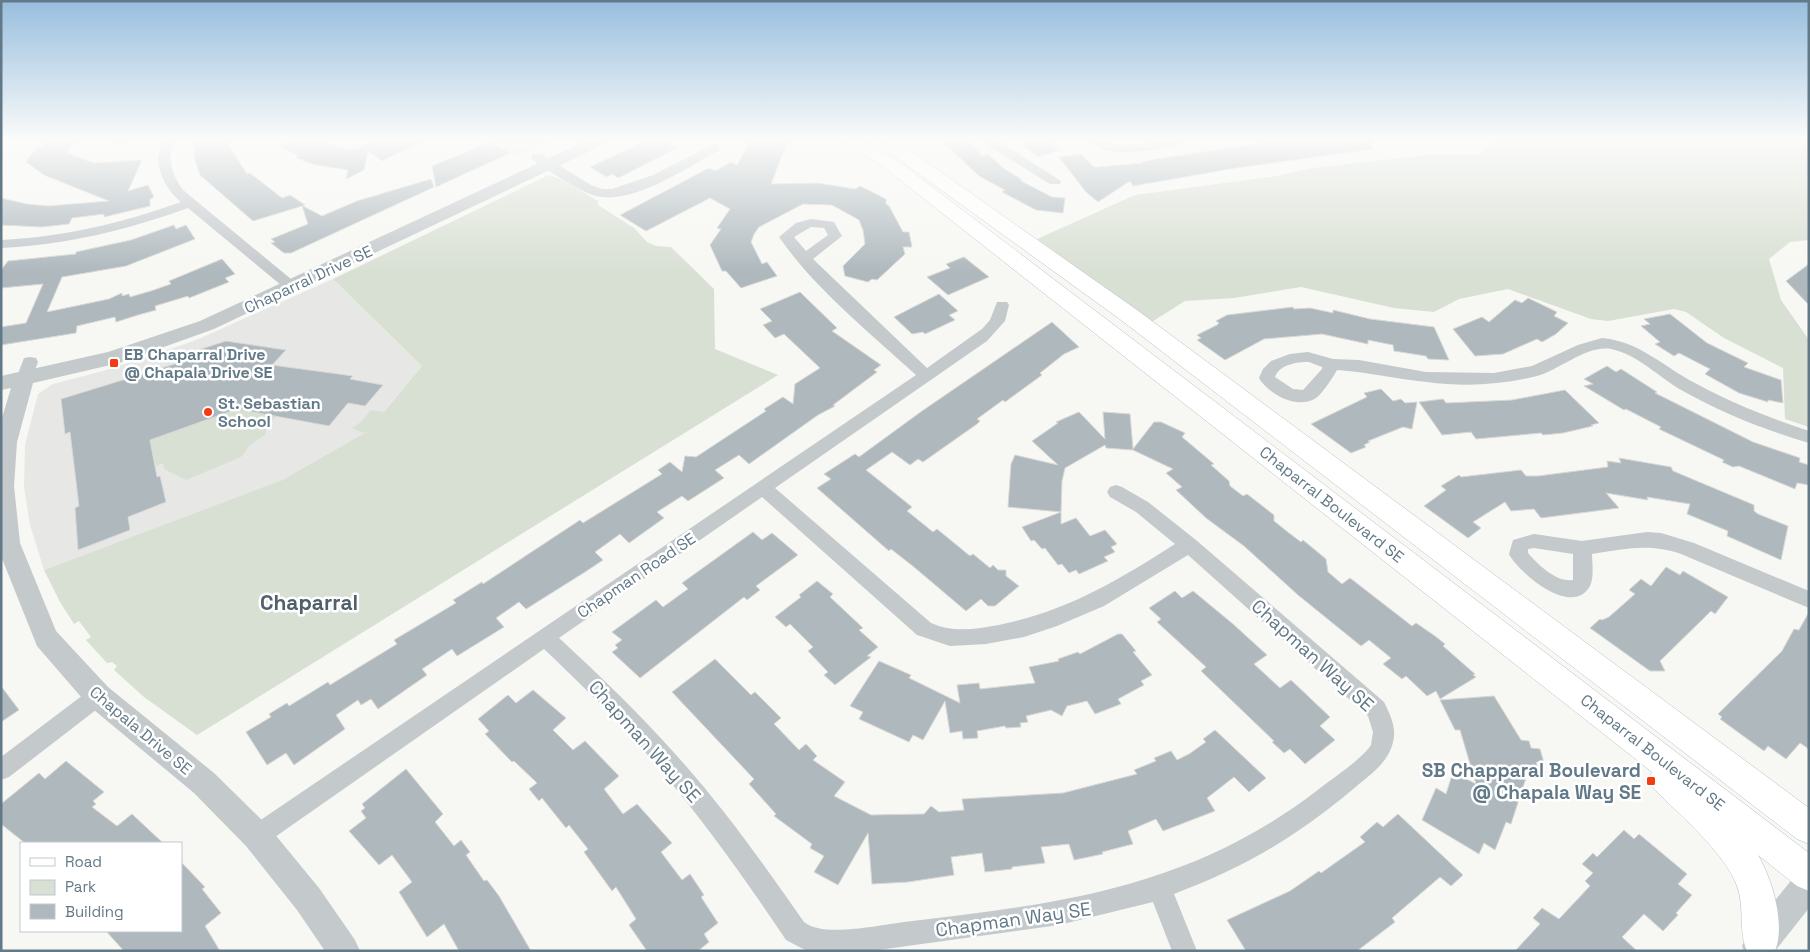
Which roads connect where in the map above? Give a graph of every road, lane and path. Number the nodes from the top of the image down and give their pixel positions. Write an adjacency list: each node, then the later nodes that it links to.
1 (173, 184): 7 (street)
2 (493, 184): 10 (street, Chaparral Drive SE)
3 (583, 184): 4 (street)
4 (641, 184)
5 (917, 184): 24 (main road, Chaparral Boulevard SE)
6 (945, 184): 26 (main road, Chaparral Boulevard SE)
7 (190, 203): 8 (street); 10 (street)
8 (1, 244)
9 (804, 259): 14 (street)
10 (286, 282): 13 (street, Chaparral Drive SE)
11 (1002, 305): 14 (street, Chapman Road SE)
12 (1330, 364): 15 (street)
13 (14, 373): 16 (street, Chapala Drive SE)
14 (926, 376): 17 (street, Chapman Road SE)
15 (1809, 436)
16 (2, 479): 23 (street, Chapala Drive SE)
17 (763, 488): 19 (street); 22 (street, Chapman Road SE)
18 (1116, 492): 19 (street, Chapman Way SE)
19 (1189, 545): 30 (street, Chapman Way SE)
20 (1582, 548): 21 (street)
21 (1809, 600)
22 (545, 637): 27 (street, Chapman Road SE); 30 (street, Chapman Way SE)
23 (98, 696): 25 (street); 27 (street, Chapala Drive SE)
24 (1585, 699): 28 (main road, Chaparral Boulevard SE); 31 (main road)
25 (1, 770)
26 (1809, 828)
27 (257, 836): 32 (street, Chapala Drive SE)
28 (1809, 874)
29 (1809, 883): 31 (street)
30 (1160, 889): 33 (street)
31 (1758, 946)
32 (344, 951)
33 (1185, 951)

